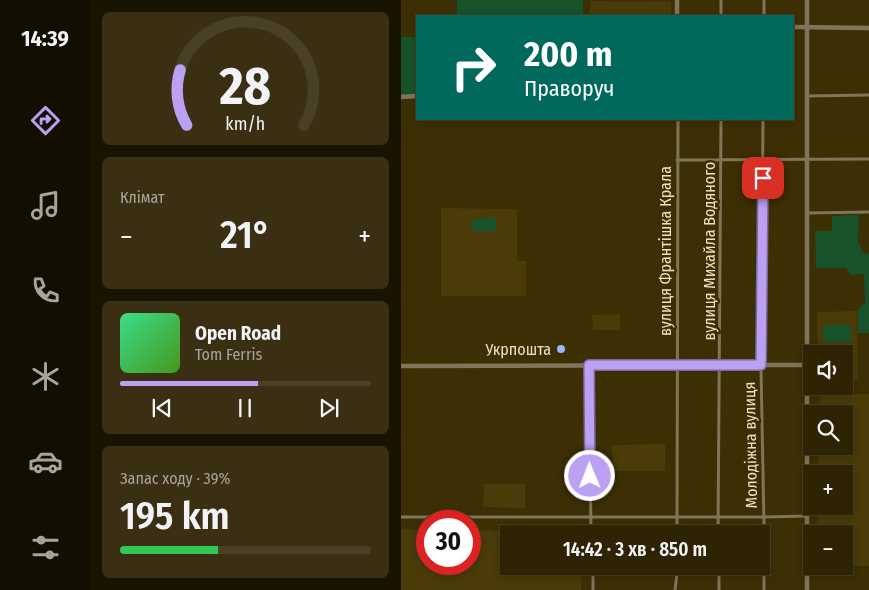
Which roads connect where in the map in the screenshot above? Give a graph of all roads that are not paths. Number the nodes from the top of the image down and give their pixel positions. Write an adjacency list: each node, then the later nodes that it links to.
1 (677, 0): 5 (street)
2 (721, 0): 6 (street)
3 (764, 0): 7 (street)
4 (807, 0): 9 (street)
5 (677, 15)
6 (721, 15)
7 (763, 15)
8 (794, 28): 9 (street)
9 (807, 28): 10 (street); 13 (street)
10 (869, 28)
11 (869, 95): 13 (street)
12 (416, 96): 14 (street)
13 (807, 96): 22 (street)
14 (401, 97)
15 (678, 120): 20 (street, вулиця Франтішка Крала)
16 (721, 120): 18 (street, вулиця Михайла Водяного)
17 (763, 120): 21 (street, Молодіжна вулиця)
18 (721, 159): 20 (street); 21 (street); 28 (street, вулиця Михайла Водяного)
19 (869, 159): 22 (street)
20 (677, 160): 27 (street, вулиця Франтішка Крала)
21 (763, 160): 22 (street); 29 (street, Молодіжна вулиця)
22 (807, 160): 24 (street)
23 (869, 212): 24 (street)
24 (808, 213): 25 (street)
25 (807, 345)
26 (589, 365): 27 (street); 31 (street); 33 (street)
27 (677, 365): 28 (street); 34 (street, вулиця Франтішка Крала)
28 (720, 365): 29 (street); 37 (street, вулиця Михайла Водяного)
29 (761, 365): 30 (street); 38 (street, Молодіжна вулиця)
30 (803, 365)
31 (401, 366)
32 (807, 395): 35 (street)
33 (591, 516): 34 (street); 36 (street); 39 (street)
34 (677, 516): 37 (street); 40 (street, вулиця Франтішка Крала)
35 (807, 516): 38 (street); 49 (street)
36 (401, 517)
37 (718, 517): 38 (street); 41 (street, вулиця Михайла Водяного)
38 (764, 517): 48 (street, Молодіжна вулиця)
39 (591, 525)
40 (677, 525)
41 (718, 525)
42 (593, 575): 45 (street)
43 (677, 575): 46 (street)
44 (719, 575): 47 (street)
45 (593, 590)
46 (675, 590)
47 (719, 590)
48 (764, 590)
49 (807, 590)

